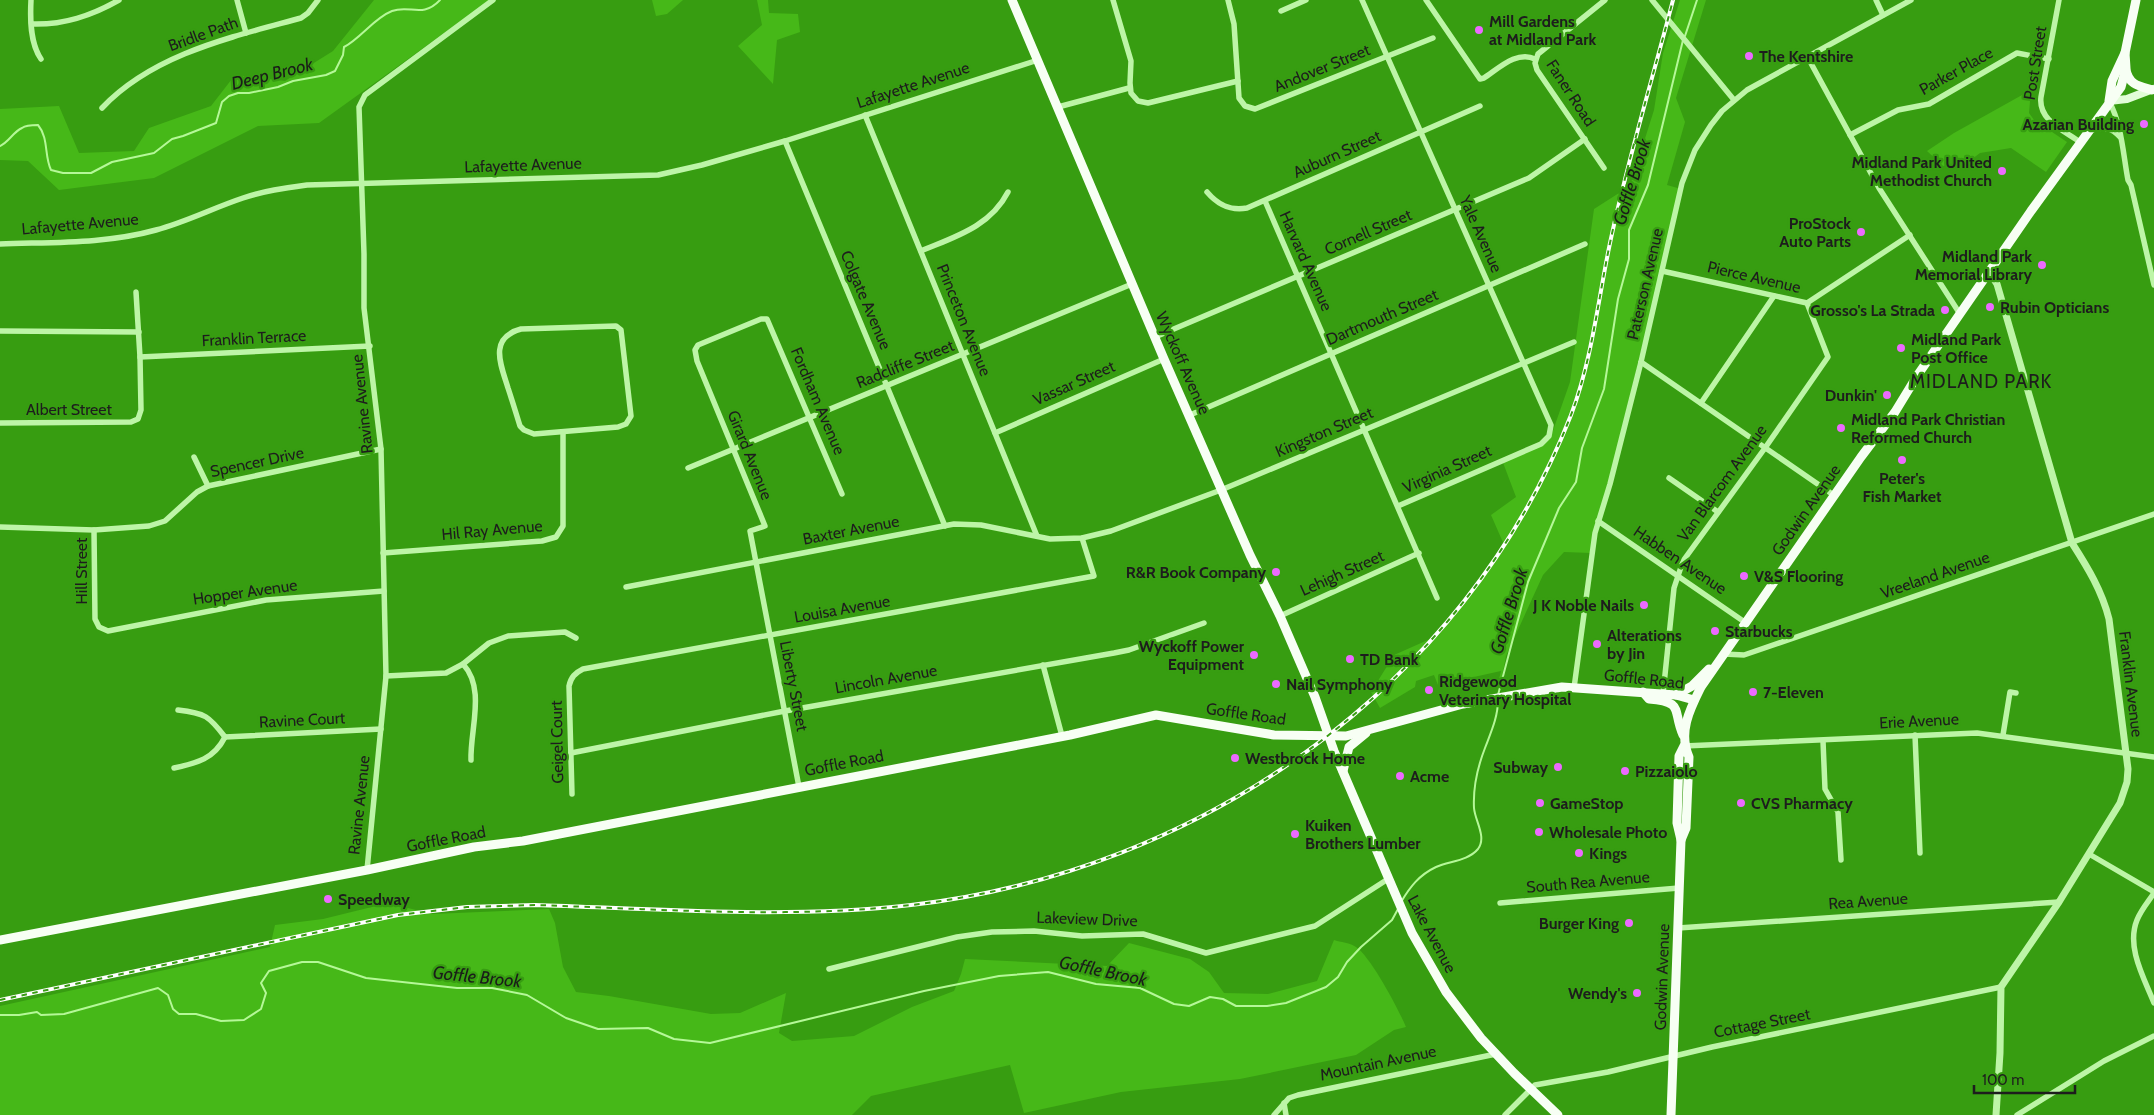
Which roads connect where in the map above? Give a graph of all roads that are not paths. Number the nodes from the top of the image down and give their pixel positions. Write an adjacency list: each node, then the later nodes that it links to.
1 (31, 0): 21 (street)
2 (119, 0): 18 (street)
3 (237, 0): 22 (street)
4 (318, 0): 22 (street, Bridle Path)
5 (493, 0): 49 (street, Ravine Avenue)
6 (1012, 0): 30 (main road, Wyckoff Avenue)
7 (1113, 0): 33 (street)
8 (1228, 0): 32 (street)
9 (1306, 0): 19 (street)
10 (1362, 0): 25 (street, Yale Avenue)
11 (1426, 0): 28 (street)
12 (1605, 0): 28 (street, Faner Road)
13 (1876, 0): 20 (street)
14 (1911, 0): 20 (street, Paterson Avenue)
15 (2059, 0): 29 (street, Post Street)
16 (2136, 0): 24 (main road, Godwin Avenue)
17 (1653, 1): 35 (street)
18 (110, 2): 21 (street)
19 (1281, 11)
20 (1883, 15): 26 (street, Paterson Avenue)
21 (32, 24): 27 (street)
22 (246, 33): 39 (street, Bridle Path)
23 (1434, 38): 25 (street, Andover Street)
24 (2125, 53): 31 (main road, Godwin Avenue); 36 (main road, Godwin Avenue)
25 (1387, 56): 32 (street, Andover Street); 42 (street, Yale Avenue)
26 (1807, 56): 35 (street, Paterson Avenue); 43 (street)
27 (41, 59)
28 (1535, 59): 45 (street, Faner Road)
29 (2049, 59): 43 (street, Parker Place); 47 (street, Post Street)
30 (1038, 60): 38 (main road, Wyckoff Avenue); 40 (street, Lafayette Avenue)
31 (2126, 68): 34 (main road); 36 (main road, Godwin Avenue)
32 (1238, 81): 33 (street)
33 (1130, 88): 38 (street)
34 (2153, 89): 36 (main road)
35 (1734, 100): 58 (street, Paterson Avenue)
36 (2109, 101): 41 (main road, Godwin Avenue); 44 (street)
37 (1480, 106): 42 (street, Auburn Street)
38 (1058, 107): 61 (main road, Wyckoff Avenue)
39 (102, 108)
40 (865, 115): 46 (street, Lafayette Avenue); 57 (street, Princeton Avenue)
41 (2088, 130): 44 (street); 47 (main road, Godwin Avenue)
42 (1421, 132): 52 (street, Auburn Street); 53 (street, Yale Avenue)
43 (1850, 135): 54 (street)
44 (2120, 137): 62 (street)
45 (1585, 139): 48 (street, Faner Road); 53 (street, Cornell Street)
46 (784, 141): 49 (street, Lafayette Avenue); 80 (street, Colgate Avenue)
47 (2080, 142): 59 (main road, Godwin Avenue)
48 (1604, 168)
49 (362, 183): 55 (street, Lafayette Avenue); 73 (street, Ravine Avenue)
50 (1008, 192): 57 (street)
51 (1207, 192): 52 (street, Auburn Street)
52 (1265, 201): 60 (street, Harvard Avenue)
53 (1455, 210): 60 (street, Cornell Street); 63 (street, Yale Avenue)
54 (1910, 235): 66 (street, Pierce Avenue); 67 (street)
55 (0, 244)
56 (1585, 244): 63 (street, Dartmouth Street)
57 (921, 251): 75 (street, Princeton Avenue)
58 (1662, 271): 65 (street, Pierce Avenue); 79 (street, Paterson Avenue)
59 (1990, 273): 67 (main road, Godwin Avenue); 108 (street, Franklin Avenue)
60 (1298, 276): 71 (street, Cornell Street); 74 (street, Harvard Avenue)
61 (1132, 284): 71 (main road, Wyckoff Avenue); 75 (street, Radcliffe Street)
62 (2154, 285)
63 (1489, 286): 74 (street, Dartmouth Street); 78 (street, Yale Avenue)
64 (136, 292): 70 (street)
65 (1774, 296): 66 (street, Pierce Avenue); 81 (street)
66 (1807, 304): 88 (street, Van Blarcom Avenue)
67 (1960, 314): 98 (main road, Godwin Avenue)
68 (767, 319): 83 (street, Fordham Avenue); 90 (street, Girard Avenue)
69 (0, 331): 70 (street)
70 (139, 332): 76 (street)
71 (1155, 337): 77 (main road, Wyckoff Avenue)
72 (1574, 342): 78 (street, Kingston Street)
73 (370, 346): 76 (street, Franklin Terrace); 89 (street, Ravine Avenue)
74 (1332, 354): 82 (street, Dartmouth Street); 85 (street, Harvard Avenue)
75 (963, 355): 80 (street, Radcliffe Street); 87 (street, Princeton Avenue)
76 (140, 357): 84 (street, Albert Street)
77 (1164, 359): 82 (main road, Wyckoff Avenue); 87 (street, Vassar Street)
78 (1523, 362): 85 (street, Kingston Street); 92 (street, Yale Avenue)
79 (1641, 362): 81 (street); 102 (street, Paterson Avenue)
80 (887, 386): 83 (street, Radcliffe Street); 103 (street, Colgate Avenue)
81 (1701, 403): 88 (street)
82 (1190, 415): 96 (main road, Wyckoff Avenue)
83 (810, 418): 90 (street, Radcliffe Street); 97 (street, Fordham Avenue)
84 (0, 423)
85 (1365, 430): 96 (street, Kingston Street); 99 (street, Harvard Avenue)
86 (563, 432): 86 (street); 109 (street, Hil Ray Avenue)
87 (995, 433): 106 (street, Princeton Avenue)
88 (1765, 448): 98 (street); 100 (street, Van Blarcom Avenue)
89 (381, 449): 95 (street, Spencer Drive); 109 (street, Ravine Avenue)
90 (732, 450): 93 (street, Radcliffe Street); 111 (street, Girard Avenue)
91 (194, 458): 95 (street)
92 (1507, 458): 99 (street, Virginia Street)
93 (688, 468)
94 (1669, 478): 100 (street)
95 (208, 486): 105 (street, Spencer Drive)
96 (1221, 490): 107 (street, Kingston Street); 116 (main road, Wyckoff Avenue)
97 (842, 494)
98 (1835, 496): 118 (main road, Godwin Avenue)
99 (1398, 506): 110 (street, Harvard Avenue)
100 (1718, 512): 112 (street, Van Blarcom Avenue)
101 (2154, 514): 108 (street, Vreeland Avenue)
102 (1598, 521): 112 (street, Habben Avenue); 127 (street, Paterson Avenue)
103 (945, 526): 106 (street, Baxter Avenue); 111 (street, Baxter Avenue)
104 (0, 528): 105 (street, Spencer Drive)
105 (94, 530): 119 (street, Hill Street)
106 (1037, 536): 107 (street, Baxter Avenue)
107 (1082, 538): 120 (street, Louisa Avenue)
108 (2072, 543): 122 (street, Vreeland Avenue); 146 (street, Franklin Avenue)
109 (383, 553): 114 (street, Ravine Avenue)
110 (1417, 554): 115 (street, Harvard Avenue); 116 (street, Lehigh Street)
111 (755, 562): 113 (street, Baxter Avenue); 120 (street, Liberty Street)
112 (1677, 575): 118 (street, Habben Avenue); 131 (street, Van Blarcom Avenue)
113 (626, 587)
114 (384, 591): 119 (street, Hopper Avenue); 126 (street, Ravine Avenue)
115 (1437, 598)
116 (1280, 616): 141 (main road, Wyckoff Avenue)
117 (1204, 623): 125 (street, Lincoln Avenue)
118 (1746, 623): 122 (main road, Godwin Avenue)
119 (112, 630)
120 (770, 636): 128 (street, Louisa Avenue); 135 (street, Liberty Street)
121 (576, 638): 124 (street)
122 (1724, 654): 123 (main road, Godwin Avenue)
123 (1717, 663): 132 (main road); 133 (main road, Godwin Avenue)
124 (463, 664): 126 (street); 148 (street)
125 (1043, 665): 135 (street, Lincoln Avenue); 140 (street)
126 (386, 676): 136 (street, Ravine Avenue)
127 (1574, 688): 129 (main road, Goffle Road); 137 (main road, Goffle Road)
128 (569, 690): 145 (street, Geigel Court)
129 (1643, 692): 131 (main road, Goffle Road); 144 (main road)
130 (2016, 693): 139 (street)
131 (1663, 694): 132 (main road, Goffle Road)
132 (1676, 695): 133 (main road, Goffle Road)
133 (1694, 700): 144 (main road, Godwin Avenue)
134 (178, 710): 142 (street)
135 (785, 710): 145 (street, Lincoln Avenue); 151 (street, Liberty Street)
136 (381, 729): 142 (street, Ravine Court); 156 (street, Ravine Avenue)
137 (1370, 730): 141 (main road, Goffle Road); 150 (main road)
138 (1915, 735): 139 (street, Erie Avenue); 143 (street, Erie Avenue); 153 (street)
139 (2003, 735): 146 (street, Erie Avenue)
140 (1062, 736): 141 (main road, Goffle Road); 151 (main road, Goffle Road)
141 (1328, 736): 150 (main road, Lake Avenue)
142 (226, 737): 149 (street)
143 (1823, 741): 144 (street, Erie Avenue); 155 (street)
144 (1684, 742): 158 (main road, Godwin Avenue)
145 (571, 753): 152 (street, Geigel Court)
146 (2126, 754): 147 (street, Erie Avenue); 154 (street, Franklin Avenue)
147 (2154, 757)
148 (471, 760)
149 (174, 768)
150 (1343, 772): 157 (main road, Lake Avenue)
151 (799, 787): 156 (main road, Goffle Road)
152 (572, 794)
153 (1920, 853)
154 (2089, 854): 159 (street); 160 (street, Franklin Avenue)
155 (1841, 860)
156 (366, 870): 163 (main road, Goffle Road)
157 (1388, 879): 164 (street, Lakeview Drive); 168 (main road, Lake Avenue)
158 (1679, 888): 161 (street, South Rea Avenue); 162 (main road, Godwin Avenue)
159 (2154, 893): 166 (street)
160 (2059, 902): 162 (street, Rea Avenue); 165 (street, Franklin Avenue)
161 (1500, 903)
162 (1678, 928): 169 (main road, Godwin Avenue)
163 (0, 940)
164 (829, 969)
165 (2000, 988): 169 (street, Cottage Street); 177 (street)
166 (2154, 1003)
167 (2154, 1036): 178 (street)
168 (1496, 1054): 170 (main road, Lake Avenue); 171 (street, Mountain Avenue)
169 (1674, 1057): 170 (street, Cottage Street); 176 (main road, Godwin Avenue)
170 (1530, 1089): 174 (street); 175 (main road, Lake Avenue)
171 (1284, 1103): 172 (street, Mountain Avenue); 173 (street)
172 (1274, 1115)
173 (1286, 1115)
174 (1504, 1115)
175 (1558, 1115)
176 (1671, 1115)
177 (1996, 1115)
178 (2016, 1115)

